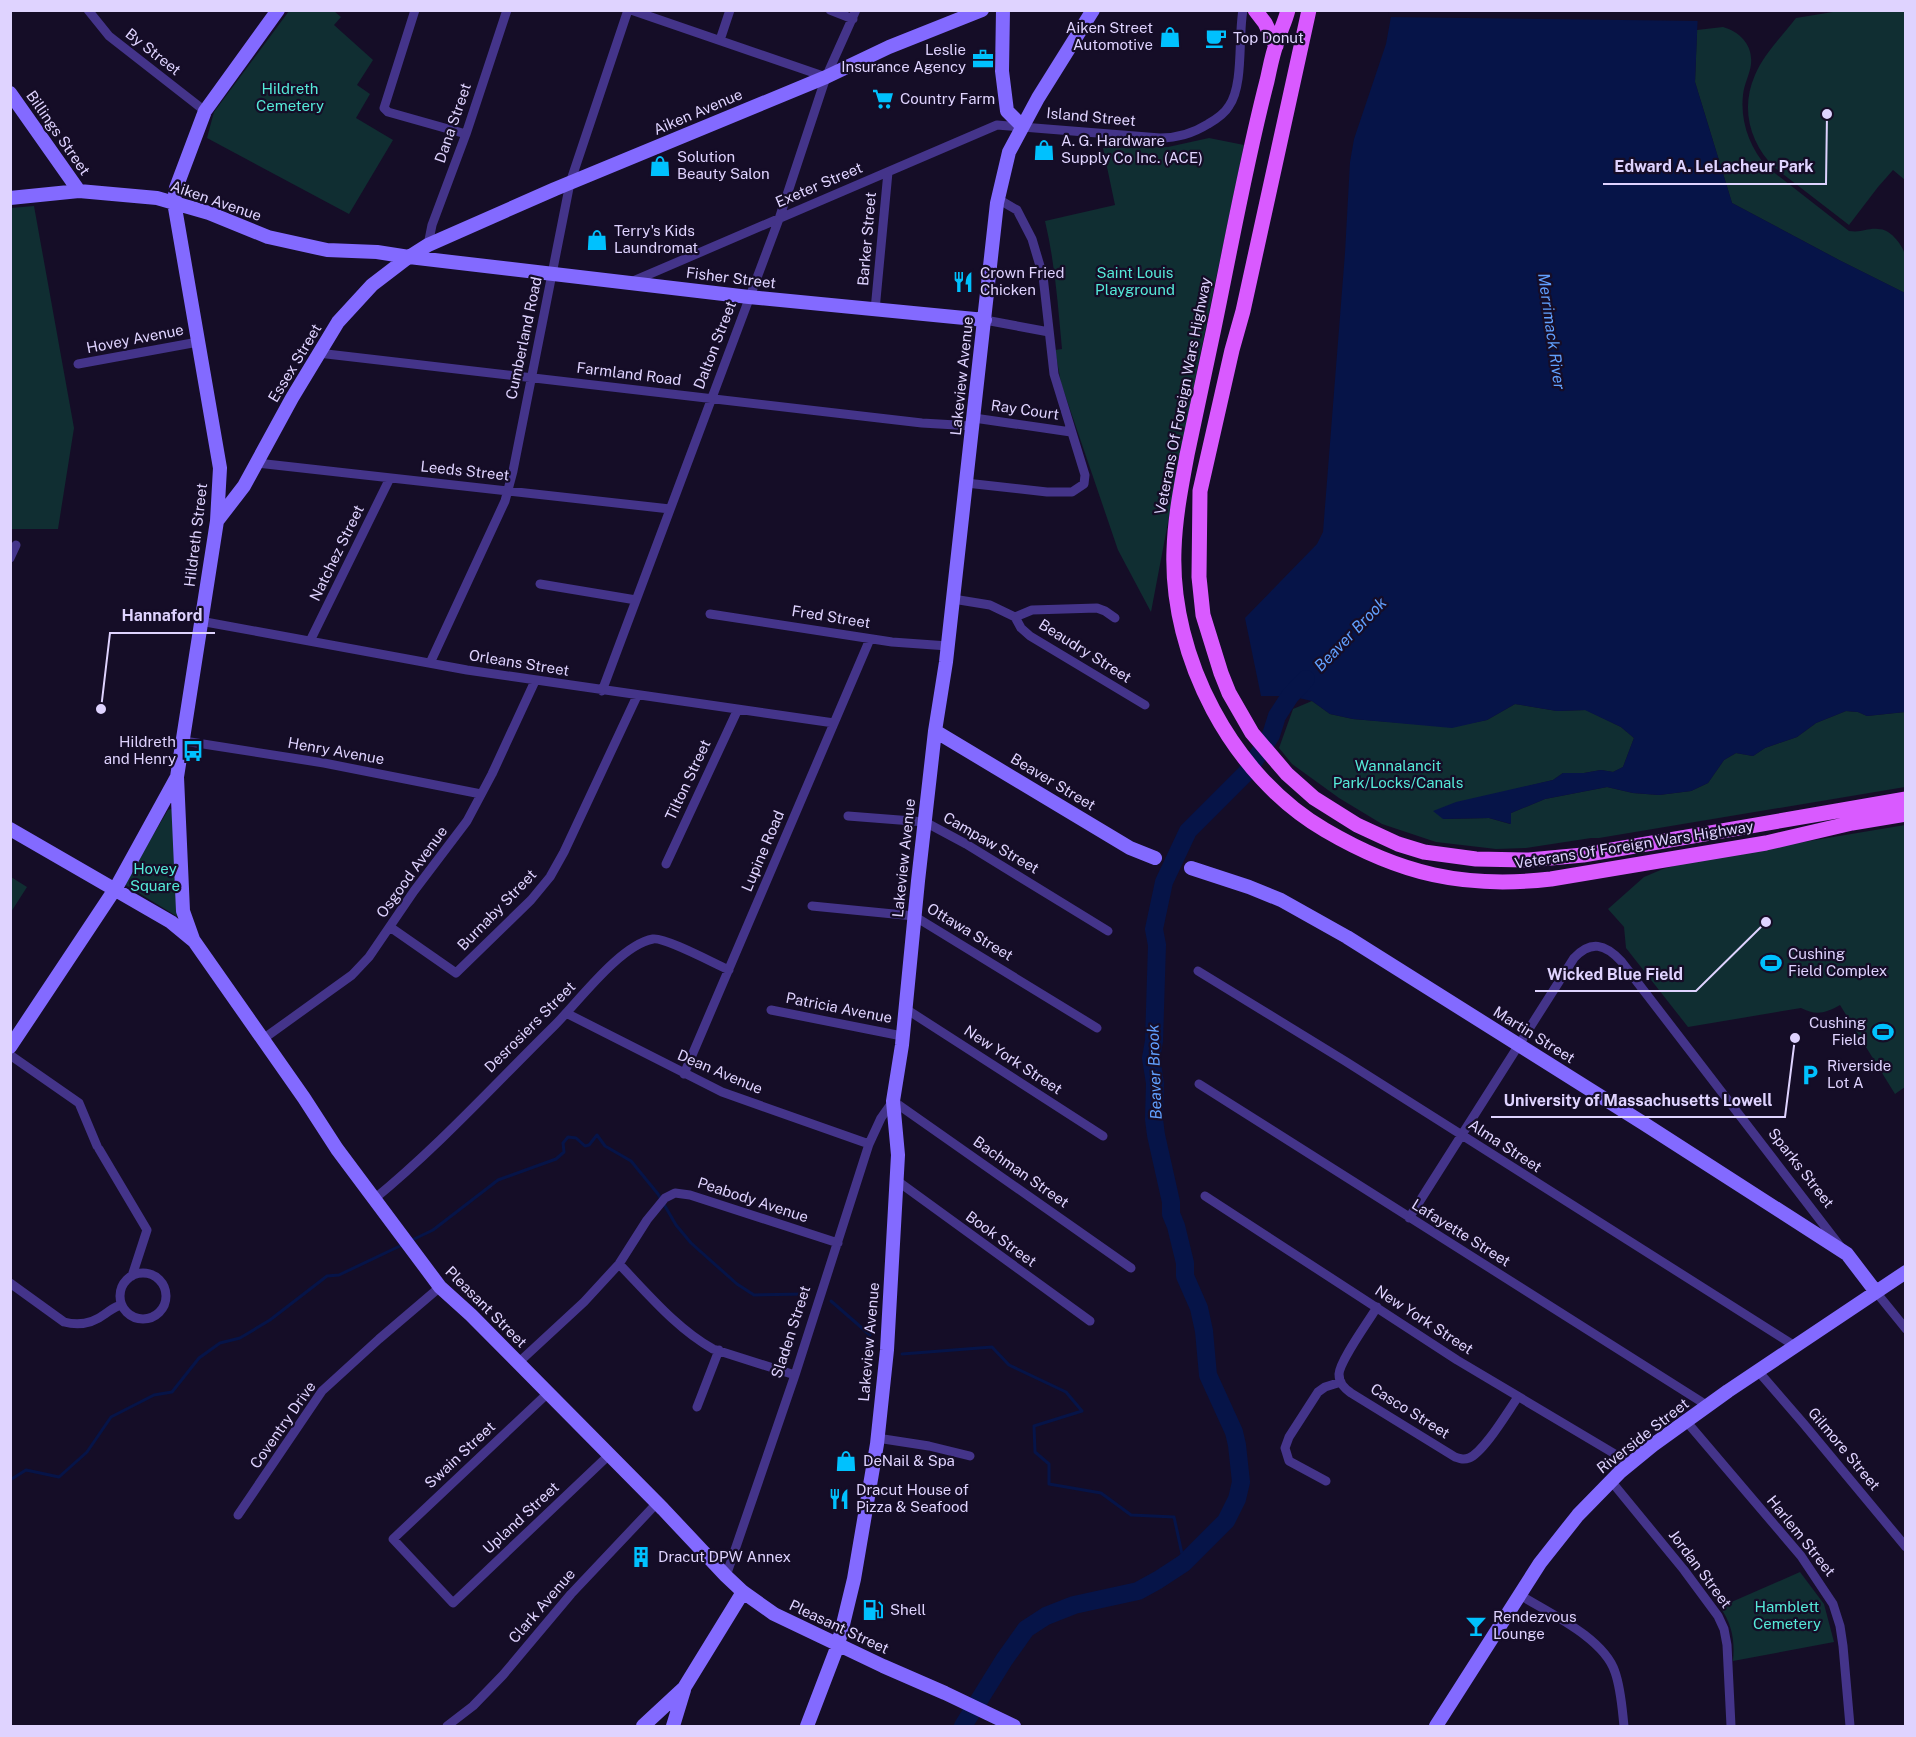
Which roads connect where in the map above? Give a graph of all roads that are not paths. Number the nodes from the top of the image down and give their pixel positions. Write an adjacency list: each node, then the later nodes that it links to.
1 (88, 10): 20 (street, By Street)
2 (278, 10): 20 (street, Hildreth Street)
3 (415, 10): 22 (street)
4 (507, 10): 22 (street, Dana Street)
5 (629, 10): 16 (street); 24 (street, Cumberland Road)
6 (730, 10): 16 (street)
7 (830, 10): 15 (street)
8 (982, 10): 18 (street, Aiken Avenue)
9 (1003, 10): 21 (street)
10 (1093, 10): 21 (street, Lakeview Avenue)
11 (1243, 10): 21 (street, Island Street)
12 (1255, 10): 17 (main road)
13 (1288, 10): 17 (main road, Veterans Of Foreign Wars Highway)
14 (1309, 10): 74 (main road, Veterans Of Foreign Wars Highway)
15 (855, 15): 18 (street, Dalton Street)
16 (720, 40): 18 (street)
17 (1276, 46): 75 (main road, Veterans Of Foreign Wars Highway)
18 (826, 77): 24 (street, Aiken Avenue); 29 (street, Dalton Street)
19 (10, 93): 25 (street, Billings Street)
20 (205, 111): 28 (street, Hildreth Street)
21 (1022, 126): 23 (street, Exeter Street); 27 (street, Lakeview Avenue)
22 (466, 135): 30 (street, Dana Street)
23 (888, 172): 29 (street, Exeter Street); 35 (street, Barker Street)
24 (570, 183): 30 (street, Aiken Avenue); 32 (street, Cumberland Road)
25 (79, 191): 26 (street, Aiken Avenue); 28 (street, Aiken Avenue)
26 (10, 198)
27 (998, 199): 36 (street, Lakeview Avenue); 37 (street)
28 (174, 202): 31 (street, Aiken Avenue); 38 (street, Hildreth Street)
29 (778, 219): 33 (street, Exeter Street); 34 (street, Dalton Street)
30 (428, 245): 31 (street, Essex Street)
31 (409, 257): 32 (street, Fisher Street); 39 (street, Essex Street)
32 (552, 273): 33 (street, Fisher Street); 41 (street, Cumberland Road)
33 (630, 282): 34 (street, Fisher Street)
34 (749, 297): 35 (street, Fisher Street); 42 (street, Dalton Street)
35 (875, 310): 36 (street, Fisher Street)
36 (985, 320): 37 (street, Fisher Street); 43 (street, Lakeview Avenue)
37 (1049, 332): 44 (street)
38 (198, 342): 40 (street, Hovey Avenue); 50 (street, Hildreth Street)
39 (318, 353): 41 (street, Farmland Road); 45 (street, Essex Street)
40 (78, 364)
41 (530, 377): 42 (street, Farmland Road); 48 (street, Cumberland Road)
42 (711, 399): 43 (street, Farmland Road); 49 (street, Dalton Street)
43 (973, 422): 44 (street, Ray Court); 47 (street, Lakeview Avenue)
44 (1071, 432): 47 (street)
45 (257, 463): 46 (street, Leeds Street); 50 (street, Essex Street)
46 (390, 478): 48 (street, Leeds Street); 61 (street, Natchez Street)
47 (966, 483): 54 (street, Lakeview Avenue)
48 (507, 490): 49 (street, Leeds Street); 63 (street, Cumberland Road)
49 (670, 508): 55 (street, Dalton Street)
50 (217, 521): 59 (street, Hildreth Street)
51 (16, 545): 52 (street)
52 (10, 558)
53 (540, 584): 55 (street)
54 (953, 599): 57 (street); 62 (street, Lakeview Avenue)
55 (636, 600): 65 (street, Dalton Street)
56 (710, 614): 60 (street, Fred Street)
57 (1015, 617): 58 (street); 67 (street, Beaudry Street)
58 (1115, 618)
59 (201, 621): 61 (street, Orleans Street); 71 (street, Hildreth Street)
60 (870, 639): 62 (street, Fred Street); 69 (street, Lupine Road)
61 (310, 641): 63 (street, Orleans Street)
62 (948, 646): 70 (street, Lakeview Avenue)
63 (430, 663): 64 (street, Orleans Street)
64 (535, 681): 65 (street, Orleans Street); 73 (street, Osgood Avenue)
65 (602, 691): 66 (street, Orleans Street)
66 (637, 696): 68 (street, Orleans Street); 85 (street, Burnaby Street)
67 (1145, 705)
68 (738, 709): 69 (street, Orleans Street); 80 (street, Tilton Street)
69 (834, 723): 88 (street, Lupine Road)
70 (935, 731): 77 (street, Lakeview Avenue); 79 (street, Beaver Street)
71 (184, 741): 72 (street, Hildreth Street); 73 (street, Henry Avenue)
72 (177, 777): 82 (street, Hildreth Street); 87 (street)
73 (481, 794): 85 (street, Osgood Avenue)
74 (1905, 799)
75 (1905, 814)
76 (848, 816): 77 (street, Campaw Street)
77 (925, 822): 84 (street, Lakeview Avenue); 86 (street, Campaw Street)
78 (10, 830): 82 (street, Pleasant Street)
79 (1155, 858)
80 (666, 864)
81 (1191, 868): 96 (street, Martin Street)
82 (115, 889): 87 (street, Pleasant Street); 97 (street, Hildreth Street)
83 (812, 906): 84 (street, Ottawa Street)
84 (914, 916): 90 (street, Lakeview Avenue); 93 (street, Ottawa Street)
85 (390, 927): 95 (street, Osgood Avenue)
86 (1108, 931)
87 (194, 941): 95 (street, Pleasant Street)
88 (729, 970): 92 (street, Desrosiers Street); 99 (street, Lupine Road)
89 (1198, 971): 103 (street, Alma Street)
90 (906, 1009): 94 (street, Lakeview Avenue); 102 (street, New York Street)
91 (771, 1010): 94 (street, Patricia Avenue)
92 (566, 1013): 99 (street, Dean Avenue); 107 (street, Desrosiers Street)
93 (1097, 1028)
94 (902, 1036): 101 (street, Lakeview Avenue)
95 (263, 1039): 107 (street, Pleasant Street)
96 (1520, 1045): 103 (street); 110 (street, Martin Street); 110 (street, Sparks Street)
97 (10, 1047)
98 (10, 1055): 114 (street)
99 (684, 1074): 104 (street, Dean Avenue)
100 (1199, 1084): 108 (street, Lafayette Street)
101 (892, 1101): 104 (street, Sladen Street); 105 (street, Lakeview Avenue); 112 (street, Bachman Street)
102 (1103, 1136)
103 (1462, 1136): 108 (street); 122 (street, Alma Street)
104 (869, 1144): 109 (street, Sladen Street)
105 (896, 1180): 120 (street, Book Street); 133 (street, Lakeview Avenue)
106 (1205, 1196): 119 (street, New York Street)
107 (373, 1200): 116 (street, Pleasant Street)
108 (1409, 1218): 130 (street, Lafayette Street)
109 (838, 1243): 111 (street, Peabody Avenue); 126 (street, Sladen Street)
110 (1846, 1254): 117 (street, Sparks Street)
111 (619, 1264): 123 (street); 124 (street, Peabody Avenue)
112 (1131, 1268)
113 (1905, 1272): 117 (street, Riverside Street)
114 (132, 1276): 118 (street); 118 (street)
115 (10, 1283): 118 (street)
116 (440, 1287): 124 (street, Pleasant Street); 140 (street, Coventry Drive)
117 (1876, 1292): 121 (street, Sparks Street); 122 (street, Riverside Street)
118 (122, 1305)
119 (1377, 1307): 127 (street); 129 (street, New York Street)
120 (1090, 1321)
121 (1905, 1329)
122 (1795, 1346): 125 (street, Riverside Street)
123 (719, 1350): 126 (street); 131 (street)
124 (518, 1363): 128 (street, Pleasant Street)
125 (1758, 1371): 130 (street, Riverside Street); 141 (street, Gilmore Street)
126 (795, 1375): 142 (street, Sladen Street)
127 (1341, 1382): 129 (street, Casco Street); 138 (street)
128 (548, 1393): 134 (street, Pleasant Street); 145 (street, Swain Street)
129 (1518, 1397): 136 (street, New York Street)
130 (1707, 1406): 132 (street, Riverside Street)
131 (697, 1407)
132 (1686, 1421): 136 (street, Riverside Street); 156 (street, Harlem Street)
133 (877, 1438): 135 (street); 146 (street, Lakeview Avenue)
134 (609, 1455): 139 (street, Pleasant Street); 145 (street, Upland Street)
135 (970, 1456)
136 (1630, 1463): 137 (street, Riverside Street)
137 (1611, 1480): 144 (street, Riverside Street); 155 (street, Jordan Street)
138 (1326, 1481)
139 (657, 1503): 142 (street, Pleasant Street); 149 (street, Clark Avenue)
140 (238, 1515)
141 (1905, 1547)
142 (726, 1576): 143 (street, Pleasant Street)
143 (743, 1592): 146 (street, Pleasant Street); 147 (street)
144 (1520, 1595): 148 (street, Riverside Street); 154 (street)
145 (453, 1603)
146 (838, 1645): 152 (street, Lakeview Avenue); 153 (street, Pleasant Street)
147 (684, 1688): 150 (street); 151 (street)
148 (1440, 1724)
149 (447, 1726)
150 (643, 1726)
151 (673, 1726)
152 (807, 1726)
153 (1014, 1726)
154 (1624, 1726)
155 (1731, 1726)
156 (1850, 1726)

